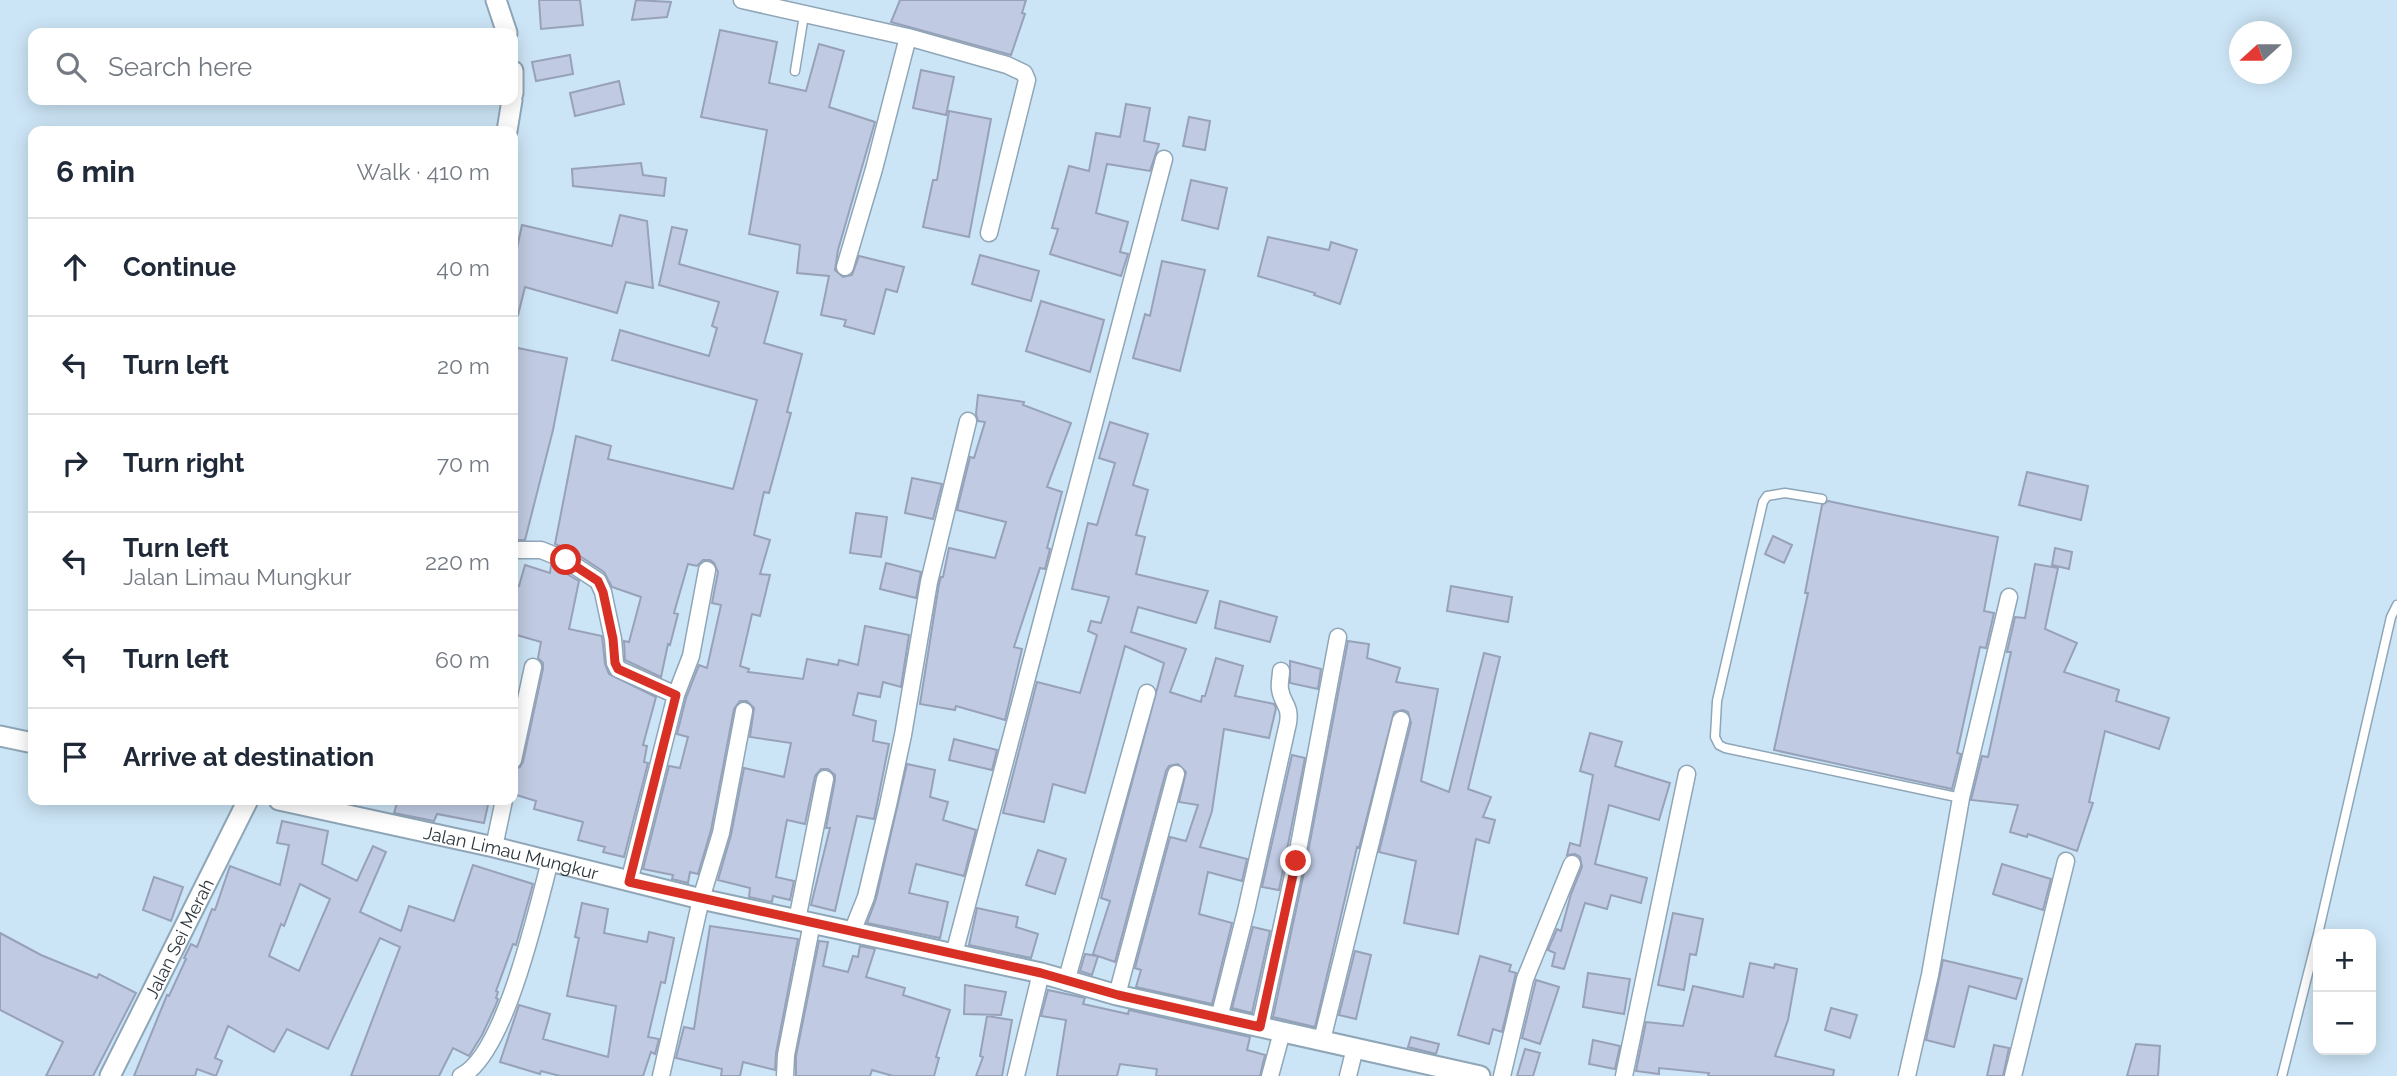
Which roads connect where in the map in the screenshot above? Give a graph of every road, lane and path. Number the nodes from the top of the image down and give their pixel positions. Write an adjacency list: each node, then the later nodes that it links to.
1 (496, 0): 4 (street)
2 (742, 0): 3 (street)
3 (807, 7): 5 (street); 6 (lane)
4 (505, 28)
5 (908, 37): 10 (street); 11 (street)
6 (795, 71)
7 (511, 105): 8 (street)
8 (508, 126)
9 (1164, 159): 44 (street)
10 (989, 233)
11 (845, 267)
12 (968, 421): 43 (street)
13 (1822, 499): 31 (lane)
14 (518, 550): 22 (street)
15 (707, 570): 22 (street)
16 (2009, 597): 31 (street)
17 (2397, 606): 42 (lane)
18 (1338, 637): 50 (street)
19 (533, 667): 26 (street)
20 (1281, 671): 49 (street)
21 (1147, 693): 47 (street)
22 (676, 695): 39 (street)
23 (744, 711): 40 (street)
24 (1401, 720): 52 (street)
25 (0, 736): 27 (street)
26 (518, 737)
27 (28, 742)
28 (1177, 774): 48 (street)
29 (1687, 774): 64 (street)
30 (825, 779): 41 (street)
31 (1961, 798): 65 (street)
32 (246, 805): 55 (street, Jalan Sei Merah)
33 (302, 805): 35 (street, Jalan Limau Mungkur)
34 (503, 805): 35 (street)
35 (494, 846): 36 (street, Jalan Limau Mungkur)
36 (550, 861): 39 (street, Jalan Limau Mungkur); 56 (street)
37 (2066, 861): 66 (street)
38 (1572, 864): 63 (street)
39 (629, 882): 40 (street, Jalan Limau Mungkur)
40 (701, 899): 41 (street, Jalan Limau Mungkur); 57 (street)
41 (805, 922): 43 (street, Jalan Limau Mungkur); 58 (street)
42 (2319, 929)
43 (852, 932): 44 (street, Jalan Limau Mungkur)
44 (954, 954): 46 (street, Jalan Limau Mungkur)
45 (2313, 954): 67 (lane)
46 (1041, 973): 47 (street, Jalan Limau Mungkur); 59 (street)
47 (1066, 982): 48 (street, Jalan Limau Mungkur)
48 (1118, 995): 49 (street, Jalan Limau Mungkur)
49 (1219, 1018): 50 (street, Jalan Limau Mungkur)
50 (1260, 1027): 51 (street, Jalan Limau Mungkur)
51 (1282, 1032): 52 (street, Jalan Limau Mungkur); 60 (street)
52 (1322, 1040): 53 (street, Jalan Limau Mungkur)
53 (1355, 1048): 54 (street, Jalan Limau Mungkur); 61 (street)
54 (1427, 1070): 62 (street, Jalan Limau Mungkur)
55 (110, 1076)
56 (461, 1076)
57 (661, 1076)
58 (785, 1076)
59 (1016, 1076)
60 (1270, 1076)
61 (1349, 1076)
62 (1480, 1076)
63 (1502, 1076)
64 (1624, 1076)
65 (1907, 1076)
66 (2013, 1076)
67 (2282, 1076)

